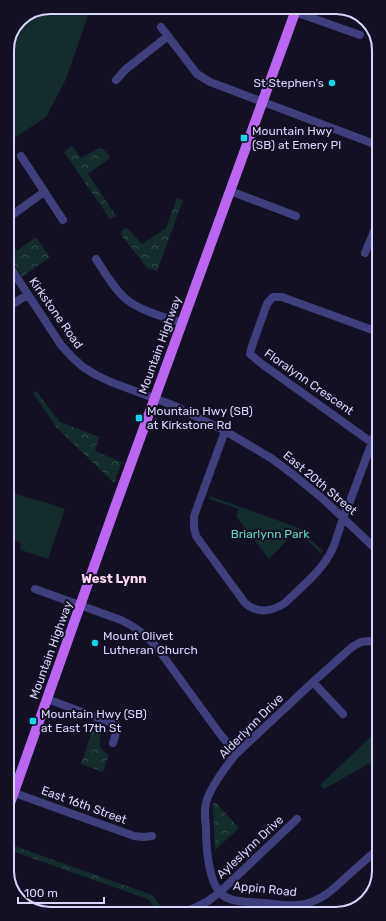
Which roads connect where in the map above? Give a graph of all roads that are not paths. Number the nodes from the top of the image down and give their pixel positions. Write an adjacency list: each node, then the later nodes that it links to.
1 (294, 14): 7 (main road, Mountain Highway)
2 (308, 14): 4 (street)
3 (161, 27): 5 (street)
4 (360, 35)
5 (168, 36): 6 (street); 7 (street)
6 (116, 80)
7 (263, 102): 8 (street); 10 (main road, Mountain Highway)
8 (372, 143)
9 (22, 156): 11 (street)
10 (230, 191): 13 (street); 21 (main road, Mountain Highway)
11 (44, 192): 12 (street); 14 (street)
12 (14, 214)
13 (296, 216)
14 (63, 220)
15 (372, 236): 16 (street)
16 (365, 253)
17 (96, 259): 21 (street)
18 (14, 274): 19 (street, Kirkstone Road)
19 (27, 295): 20 (street); 23 (street, Kirkstone Road)
20 (14, 303)
21 (182, 323): 23 (main road, Mountain Highway)
22 (372, 330): 25 (street, Floralynn Crescent)
23 (155, 398): 24 (street, East 20th Street); 30 (main road, Mountain Highway)
24 (225, 431): 27 (street, East 20th Street); 27 (street)
25 (372, 443)
26 (372, 452): 27 (street)
27 (343, 517): 28 (street, East 20th Street)
28 (372, 545)
29 (35, 590): 30 (street)
30 (80, 606): 33 (main road, Mountain Highway); 36 (street)
31 (372, 642): 32 (street, Alderlynn Drive)
32 (313, 682): 34 (street); 36 (street, Alderlynn Drive)
33 (47, 699): 35 (street); 37 (main road, Mountain Highway)
34 (343, 714)
35 (113, 743)
36 (236, 754): 42 (street, Alderlynn Drive)
37 (14, 784)
38 (14, 793): 40 (street, East 16th Street)
39 (297, 820): 42 (street, Ayleslynn Drive)
40 (152, 836)
41 (372, 854): 42 (street, Appin Road)
42 (220, 892): 43 (street, Appin Road)
43 (196, 907)

